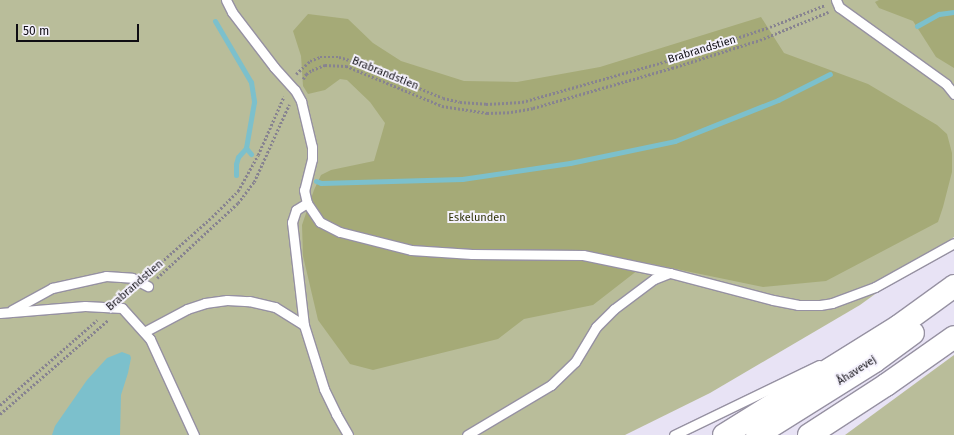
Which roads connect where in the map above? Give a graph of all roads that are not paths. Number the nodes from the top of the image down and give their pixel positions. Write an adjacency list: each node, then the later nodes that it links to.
1 (226, 0): 4 (lane)
2 (838, 2): 3 (lane)
3 (954, 94)
4 (307, 203): 6 (lane); 11 (lane)
5 (954, 243): 6 (lane)
6 (670, 273): 18 (lane)
7 (148, 286): 10 (lane)
8 (954, 286): 12 (main road)
9 (954, 303): 21 (main road, Åhavevej)
10 (4, 313): 13 (lane)
11 (304, 324): 13 (lane); 17 (lane)
12 (899, 326): 19 (lane); 20 (main road)
13 (144, 332): 16 (lane)
14 (954, 337): 15 (main road)
15 (872, 394): 22 (main road); 23 (main road)
16 (194, 435)
17 (348, 435)
18 (467, 435)
19 (674, 435)
20 (724, 435)
21 (757, 435)
22 (809, 435)
23 (835, 435)

